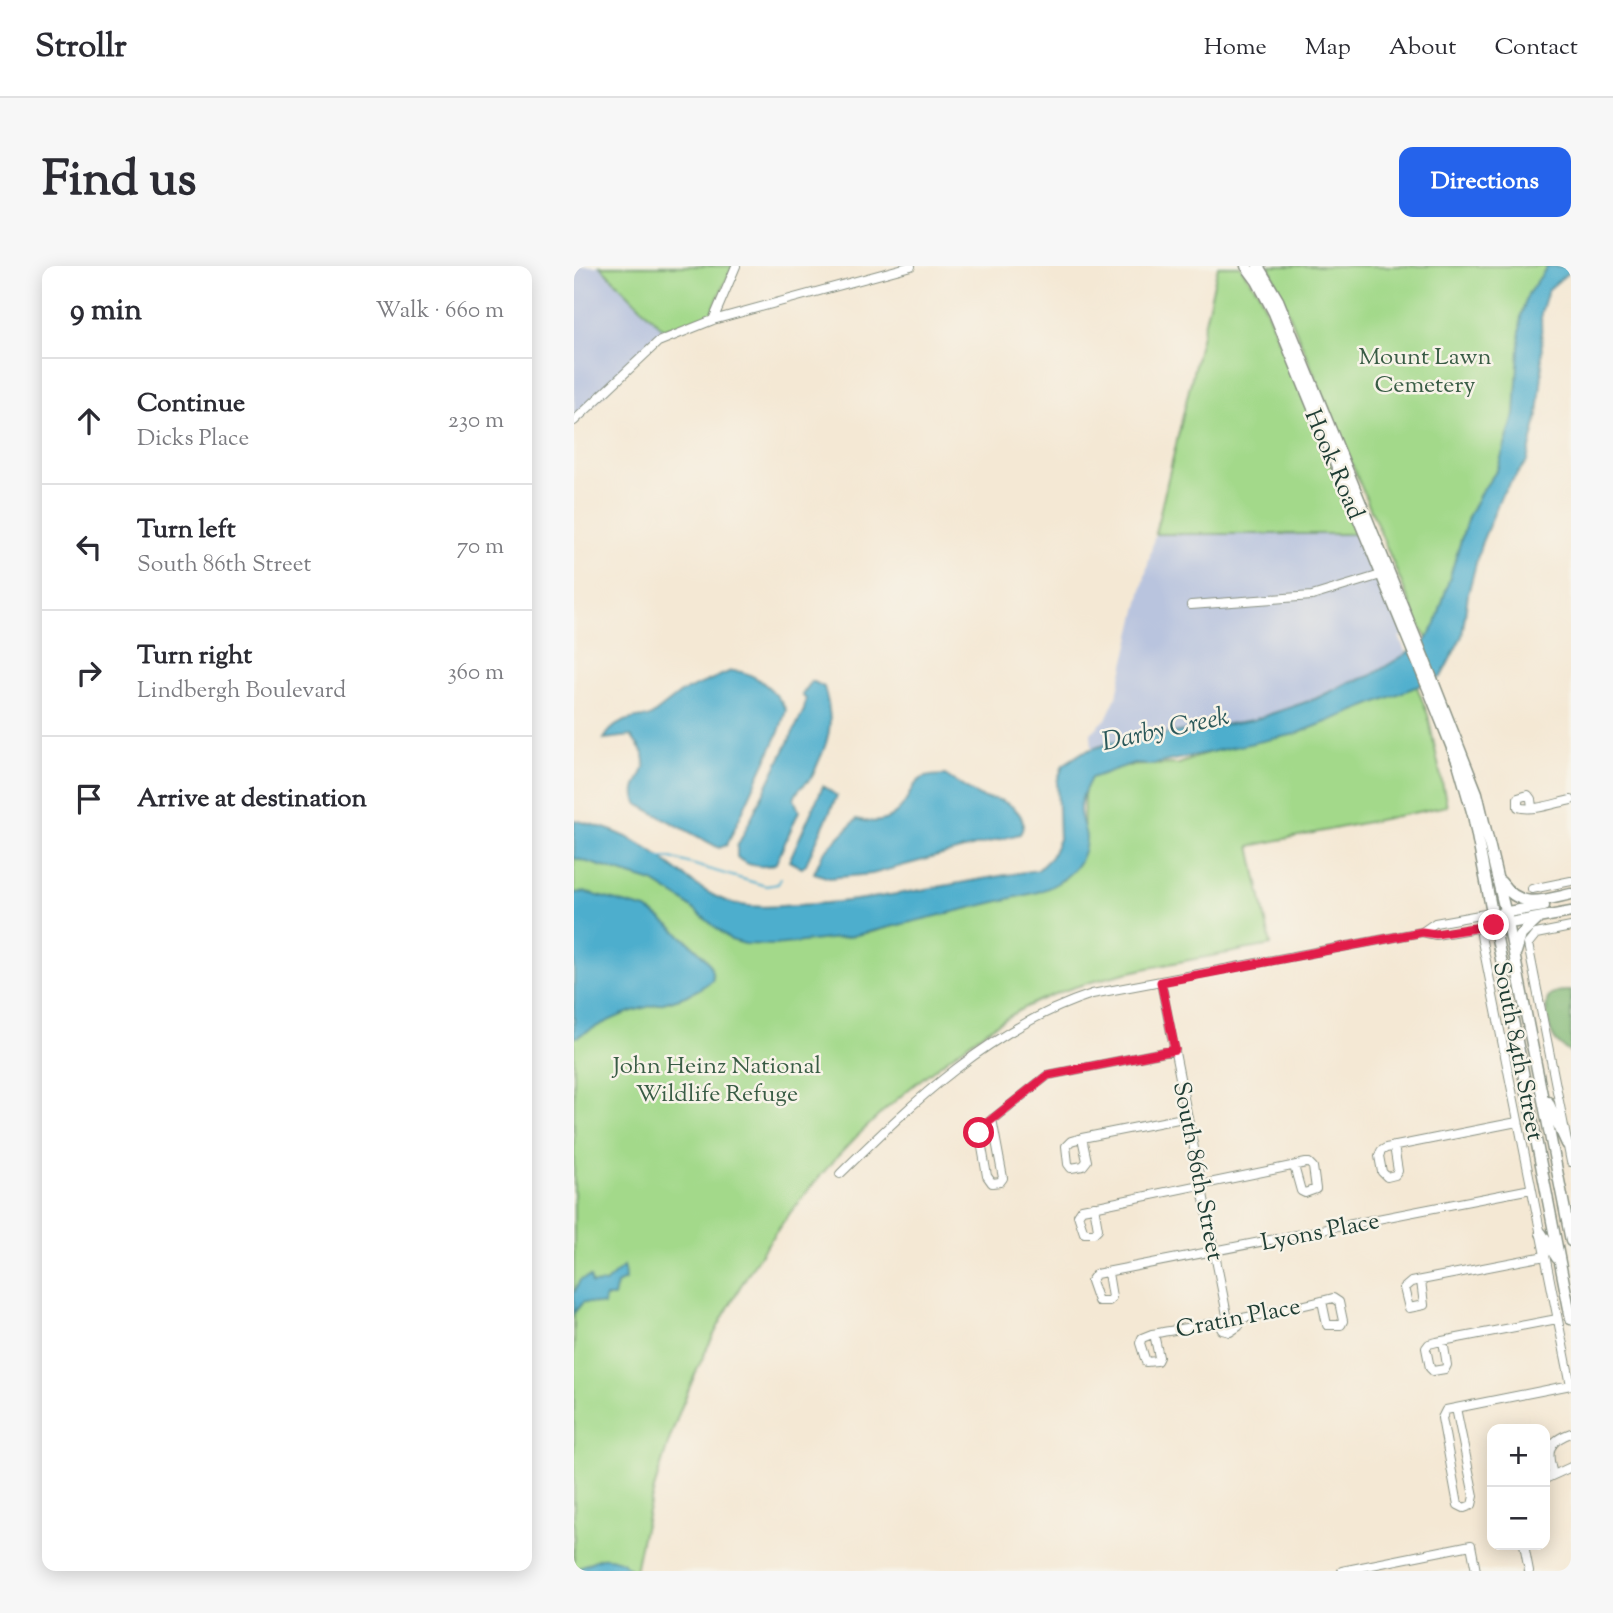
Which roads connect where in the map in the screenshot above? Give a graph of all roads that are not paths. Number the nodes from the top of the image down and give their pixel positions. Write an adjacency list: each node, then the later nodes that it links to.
1 (736, 266): 5 (street)
2 (911, 266): 5 (street)
3 (1246, 266): 7 (main road, Hook Road)
4 (1258, 266): 7 (main road, Hook Road)
5 (713, 320): 6 (street)
6 (574, 421)
7 (1385, 574): 8 (street); 9 (main road, Hook Road)
8 (1191, 605)
9 (1422, 664): 10 (main road, South 84th Street)
10 (1436, 696): 13 (main road, South 84th Street); 19 (main road, South 84th Street)
11 (1571, 800): 12 (street)
12 (1532, 807)
13 (1497, 876): 16 (main road); 20 (main road, South 84th Street)
14 (1571, 881): 15 (street)
15 (1532, 889)
16 (1571, 894)
17 (1571, 901): 20 (main road)
18 (1571, 912): 21 (main road)
19 (1486, 914): 20 (main road); 22 (main road, South 84th Street); 24 (street, South 84th Street); 25 (street)
20 (1507, 918): 21 (main road); 22 (main road); 26 (main road, South 84th Street)
21 (1540, 918): 26 (main road)
22 (1494, 925): 24 (street); 46 (main road, South 84th Street)
23 (1571, 926): 34 (street, South 84th Street)
24 (1480, 927): 25 (street); 32 (street, South 84th Street)
25 (1422, 932): 27 (street)
26 (1515, 958): 29 (main road, South 84th Street)
27 (1161, 982): 28 (street, South 86th Street); 38 (street)
28 (1175, 1050): 30 (street, South 86th Street); 31 (street)
29 (1540, 1084): 34 (main road); 43 (main road, South 84th Street)
30 (1188, 1117): 33 (street); 39 (street, South 86th Street)
31 (992, 1119): 31 (street)
32 (1518, 1122): 35 (street); 40 (street, South 84th Street)
33 (1083, 1139)
34 (1567, 1143): 36 (street, South 84th Street)
35 (1394, 1146)
36 (1571, 1162)
37 (1294, 1166): 39 (street)
38 (840, 1174)
39 (1202, 1185): 41 (street); 44 (street, South 86th Street)
40 (1531, 1189): 42 (street, South 84th Street); 44 (street, Lyons Place)
41 (1094, 1206)
42 (1541, 1233): 45 (street, South 84th Street); 46 (main road)
43 (1571, 1241)
44 (1215, 1251): 47 (street, Lyons Place); 52 (street, South 86th Street)
45 (1545, 1256): 48 (street); 50 (street, South 84th Street)
46 (1560, 1262): 51 (main road, South 84th Street)
47 (1108, 1273)
48 (1421, 1281)
49 (1322, 1301): 52 (street, Cratin Place)
50 (1557, 1319): 54 (street); 55 (street, South 84th Street)
51 (1571, 1319)
52 (1223, 1321): 53 (street, Cratin Place)
53 (1154, 1334)
54 (1443, 1341)
55 (1571, 1385): 56 (street)
56 (1457, 1408): 56 (street)
57 (1571, 1433): 58 (street)
58 (1550, 1452)
59 (1571, 1467): 60 (street)
60 (1550, 1476)
61 (1525, 1550): 64 (street)
62 (1342, 1571): 63 (street)
63 (1476, 1571)
64 (1529, 1571)

